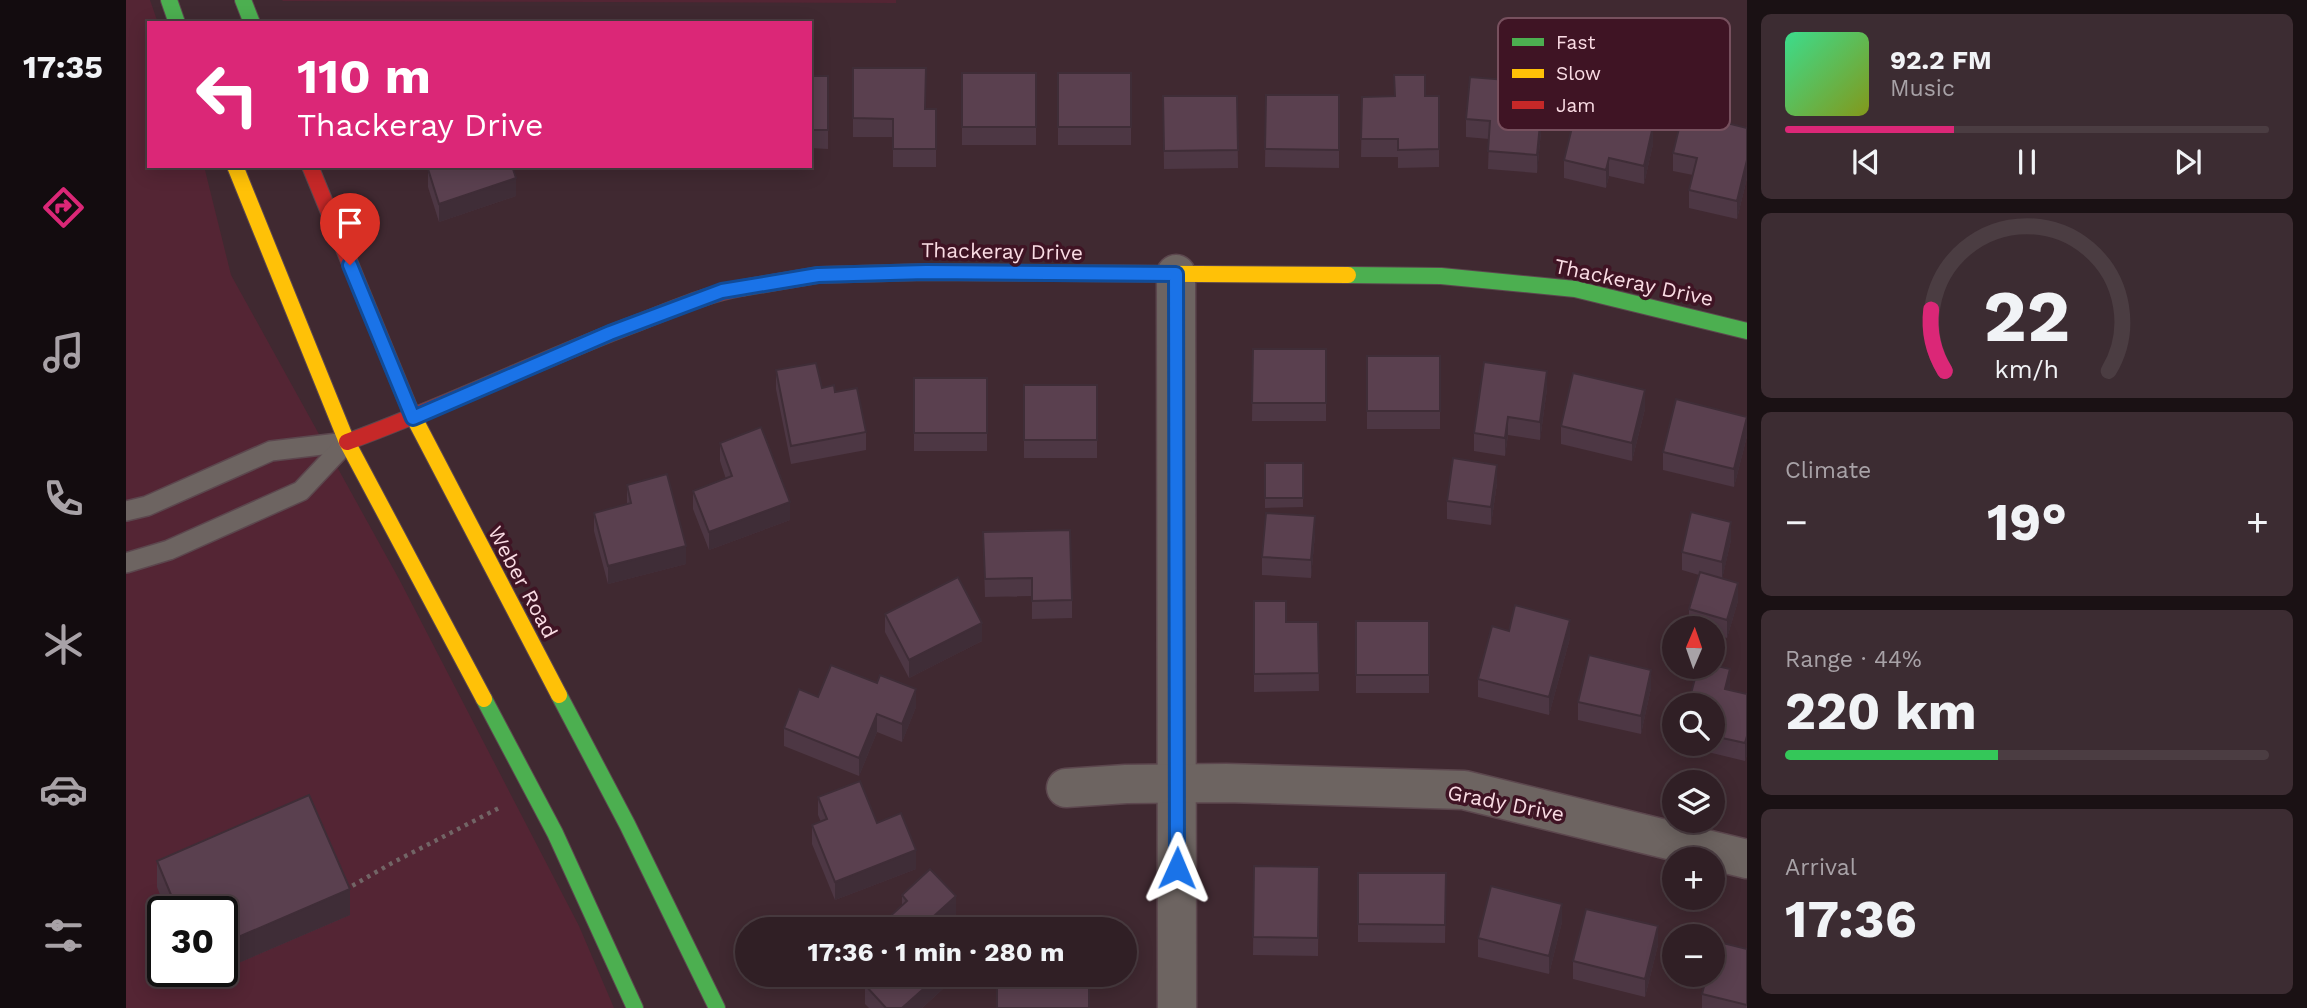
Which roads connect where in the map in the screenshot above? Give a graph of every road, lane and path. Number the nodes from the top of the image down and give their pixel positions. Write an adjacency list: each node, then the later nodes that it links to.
1 (169, 0): 3 (main road)
2 (243, 0): 4 (main road)
3 (176, 21)
4 (251, 21)
5 (236, 168): 10 (main road)
6 (311, 168): 9 (main road, Weber Road)
7 (1176, 274): 8 (main road, Thackeray Drive); 9 (main road, Thackeray Drive); 13 (street)
8 (1747, 331)
9 (413, 418): 10 (main road, Thackeray Drive); 19 (main road, Weber Road)
10 (347, 442): 11 (lane, Thackeray Drive); 12 (lane); 15 (main road)
11 (126, 512)
12 (126, 563)
13 (1177, 784): 14 (street, Grady Drive); 16 (street, Grady Drive); 20 (street)
14 (1066, 788)
15 (533, 791): 17 (path); 18 (main road)
16 (1747, 859)
17 (340, 893)
18 (635, 1008)
19 (717, 1008)
20 (1177, 1008)

